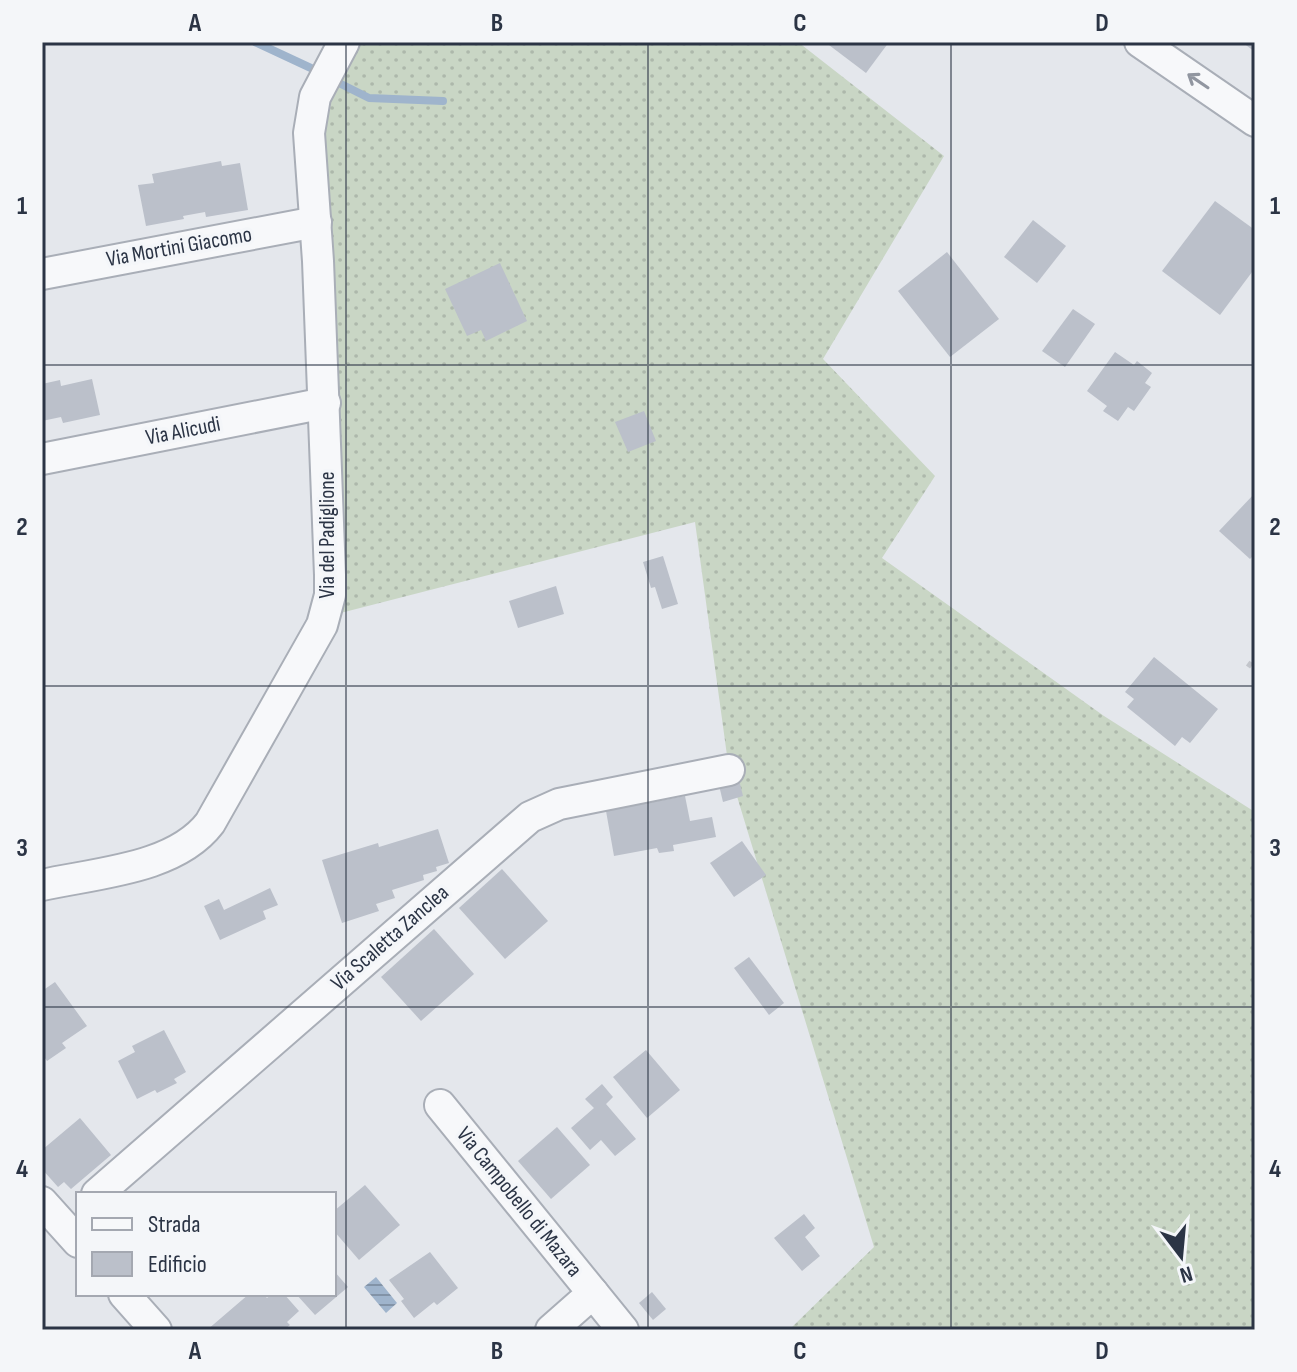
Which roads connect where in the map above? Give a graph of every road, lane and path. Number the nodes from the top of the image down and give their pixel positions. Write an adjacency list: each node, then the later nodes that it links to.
1 (344, 42): 4 (street, Via del Padiglione)
2 (1140, 42): 3 (street, one-way to 2)
3 (1255, 121)
4 (316, 222): 5 (street, Via Mortini Giacomo); 6 (street, Via del Padiglione)
5 (42, 274)
6 (325, 403): 7 (street, Via Alicudi); 11 (street, Via del Padiglione)
7 (42, 459)
8 (1255, 657): 9 (path)
9 (1248, 667)
10 (729, 770): 13 (street, Via Scaletta Zanclea)
11 (42, 885)
12 (440, 1105): 14 (street, Via Campobello di Mazara)
13 (99, 1192)
14 (593, 1293): 17 (street, Via Campobello di Mazara); 18 (street)
15 (126, 1296): 16 (street)
16 (156, 1330)
17 (551, 1330)
18 (623, 1330)

